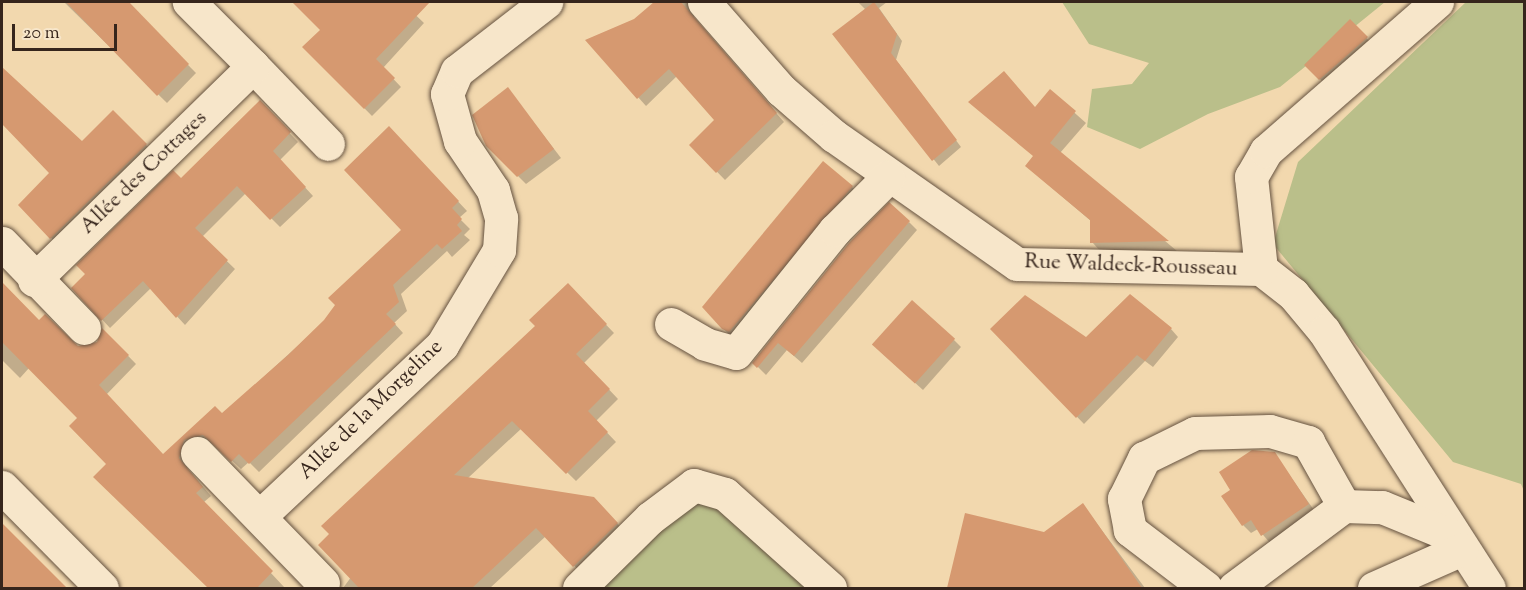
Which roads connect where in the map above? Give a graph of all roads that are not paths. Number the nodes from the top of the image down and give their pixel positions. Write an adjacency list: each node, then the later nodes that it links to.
1 (189, 2): 5 (street)
2 (546, 2): 16 (street, Allée de la Morgeline)
3 (704, 2): 7 (street, Rue Waldeck-Rousseau)
4 (1437, 2): 9 (street)
5 (253, 66): 6 (street); 10 (street, Allée des Cottages)
6 (328, 144)
7 (888, 177): 9 (street, Rue Waldeck-Rousseau); 11 (street)
8 (2, 243): 10 (street)
9 (1261, 269): 17 (street, Rue Waldeck-Rousseau)
10 (34, 280): 12 (street)
11 (670, 324)
12 (84, 328)
13 (197, 453): 16 (street)
14 (2, 487): 19 (street)
15 (1344, 506): 17 (street); 22 (street); 23 (street)
16 (261, 516): 18 (street)
17 (1459, 543): 24 (street); 25 (street); 26 (street); 27 (street, Rue Waldeck-Rousseau)
18 (323, 583)
19 (102, 588)
20 (579, 588): 21 (street)
21 (830, 588)
22 (1206, 588)
23 (1234, 588)
24 (1374, 588)
25 (1416, 588)
26 (1434, 588)
27 (1489, 588)

